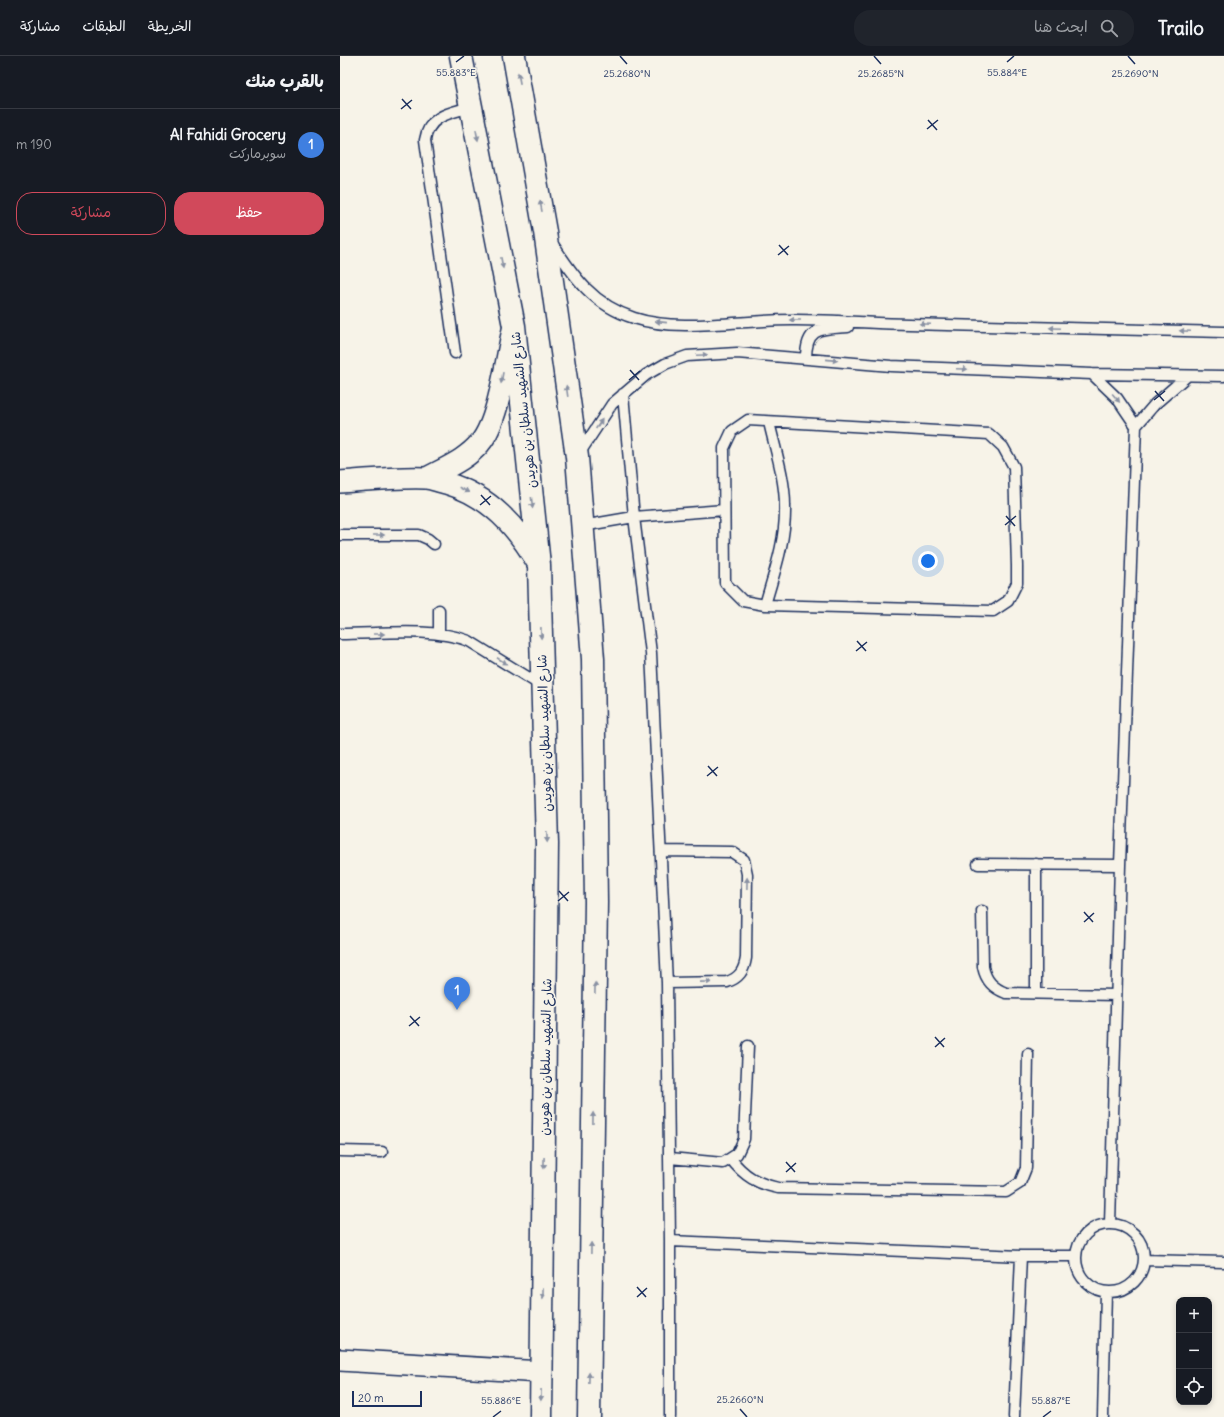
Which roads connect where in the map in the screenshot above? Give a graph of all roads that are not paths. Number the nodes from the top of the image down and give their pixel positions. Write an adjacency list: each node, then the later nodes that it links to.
1 (514, 56): 4 (highway, one-way to 1)
2 (458, 61): 3 (highway, شارع الشهيد سلطان بن هويدن)
3 (471, 107): 6 (highway, شارع الشهيد سلطان بن هويدن, one-way to 6); 8 (lane)
4 (545, 232): 5 (lane, one-way to 4); 16 (highway, one-way to 4)
5 (891, 323): 7 (lane, one-way to 5); 9 (lane)
6 (514, 326): 17 (street, one-way to 17); 24 (highway, شارع الشهيد سلطان بن هويدن, one-way to 24)
7 (1224, 332)
8 (455, 353)
9 (806, 358): 10 (lane, one-way to 10); 13 (lane, one-way to 9)
10 (1092, 374): 11 (lane); 15 (lane, one-way to 15)
11 (1187, 376): 12 (lane); 15 (lane)
12 (1224, 376)
13 (623, 394): 16 (lane, one-way to 13); 20 (lane)
14 (769, 422): 19 (lane); 25 (lane); 25 (lane)
15 (1136, 426): 33 (lane)
16 (577, 457): 21 (highway)
17 (427, 478): 18 (street); 24 (street, one-way to 24)
18 (340, 482)
19 (724, 510): 20 (lane); 25 (lane)
20 (634, 517): 21 (lane); 30 (lane)
21 (582, 526): 54 (highway, one-way to 21)
22 (340, 535): 23 (lane, one-way to 23)
23 (434, 544)
24 (539, 565): 29 (highway, شارع الشهيد سلطان بن هويدن, one-way to 29)
25 (765, 606)
26 (439, 610): 27 (lane)
27 (439, 633): 28 (lane, one-way to 27); 29 (lane, one-way to 29)
28 (340, 634)
29 (542, 686): 52 (highway, شارع الشهيد سلطان بن هويدن, one-way to 52)
30 (661, 851): 35 (lane); 35 (lane, one-way to 30)
31 (978, 864): 32 (lane)
32 (1036, 864): 33 (lane); 36 (lane)
33 (1120, 864): 37 (lane)
34 (982, 911): 36 (lane)
35 (667, 983): 42 (lane)
36 (1036, 993): 37 (lane)
37 (1116, 995): 44 (lane)
38 (748, 1046): 43 (lane)
39 (1028, 1054): 43 (lane)
40 (340, 1151): 41 (lane)
41 (382, 1152)
42 (670, 1158): 43 (lane); 45 (lane)
43 (731, 1159)
44 (1110, 1224): 47 (lane); 48 (lane)
45 (670, 1241): 46 (lane); 55 (lane)
46 (1021, 1256): 47 (lane); 56 (lane)
47 (1076, 1256): 50 (lane)
48 (1144, 1260): 49 (lane); 50 (lane)
49 (1224, 1262)
50 (1106, 1292): 57 (lane)
51 (340, 1360): 52 (street)
52 (542, 1372): 53 (highway, شارع الشهيد سلطان بن هويدن, one-way to 53)
53 (541, 1417)
54 (589, 1417)
55 (670, 1417)
56 (1014, 1417)
57 (1103, 1417)

